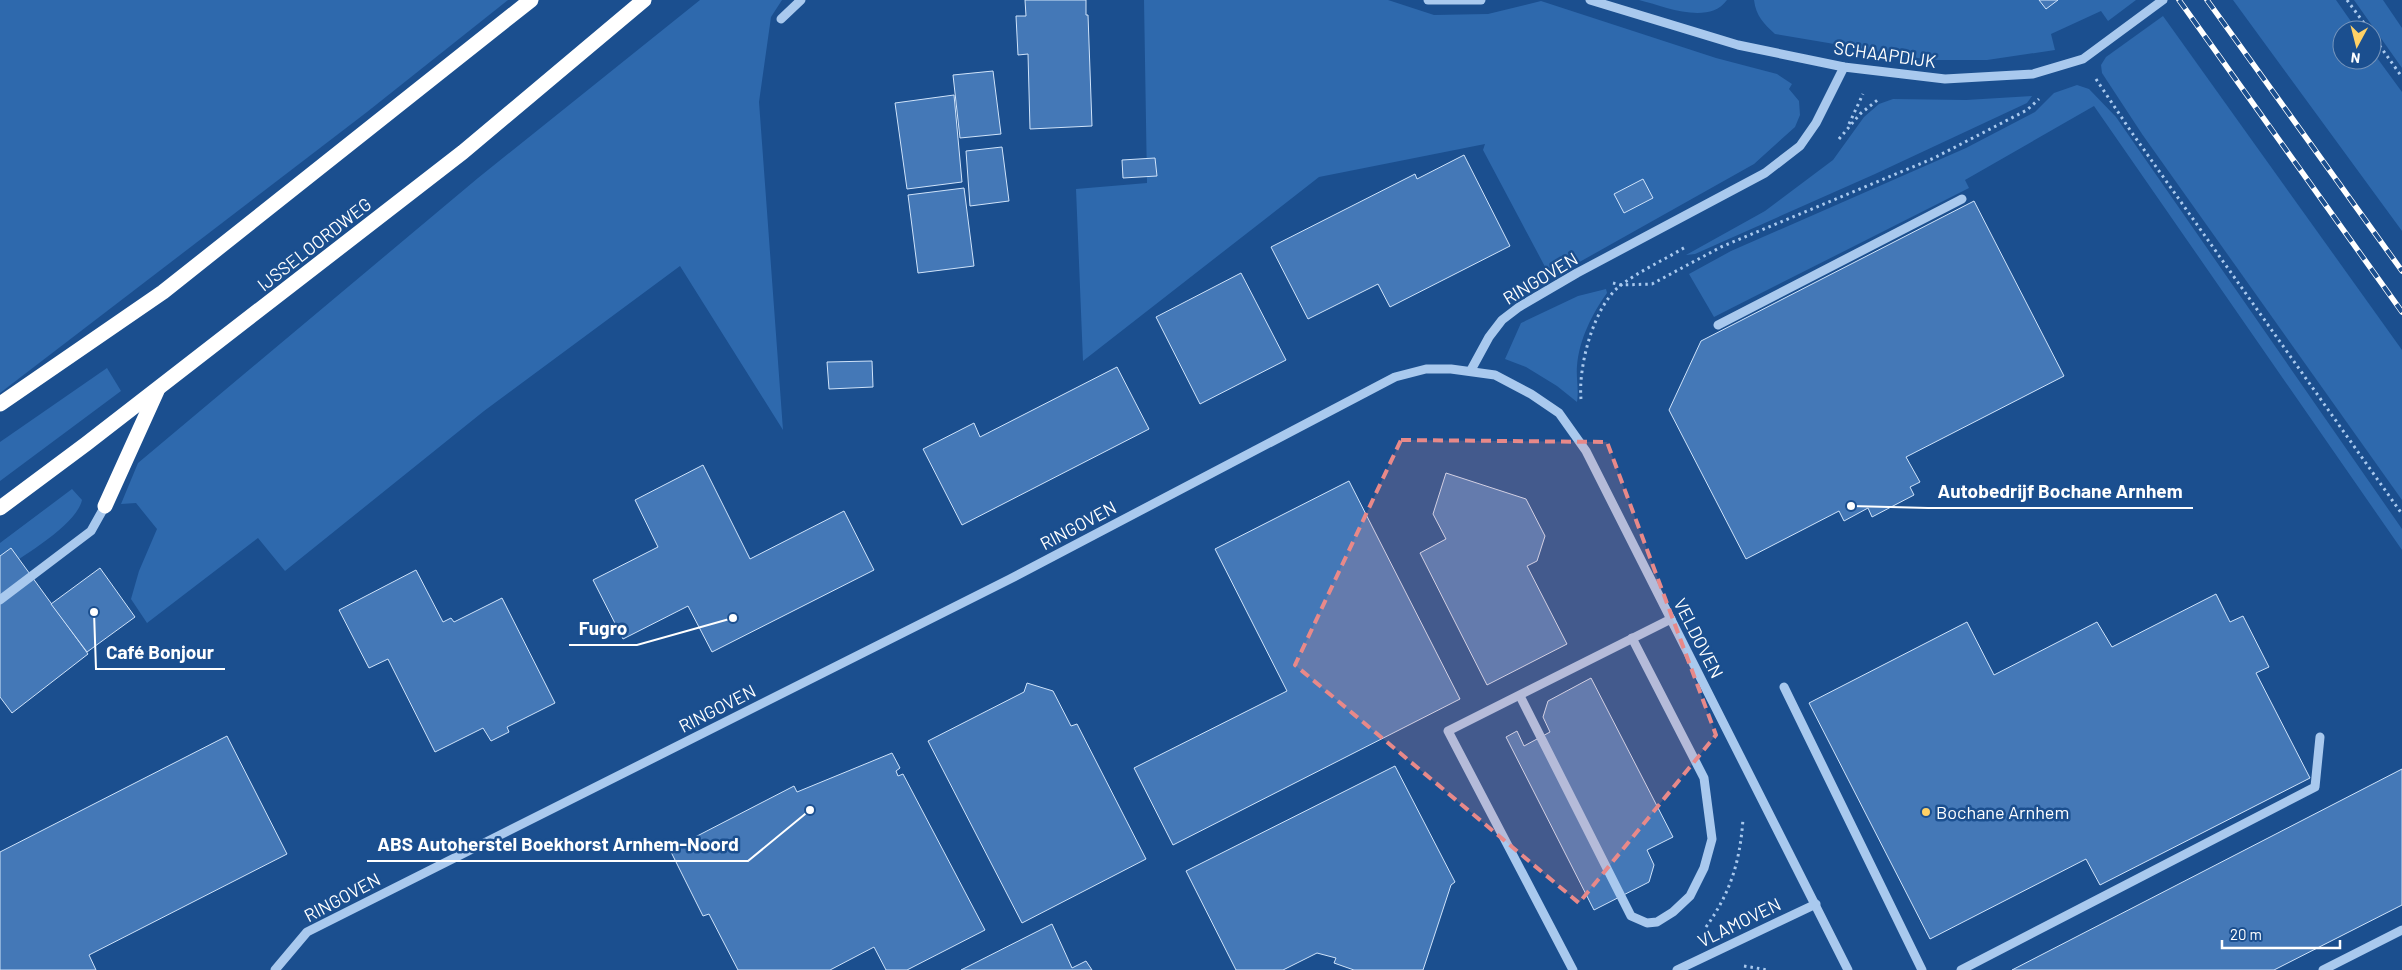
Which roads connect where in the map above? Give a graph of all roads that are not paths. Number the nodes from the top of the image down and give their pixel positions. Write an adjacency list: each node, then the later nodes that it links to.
1 (531, 0): 14 (highway)
2 (644, 0): 13 (highway, IJSSELOORDWEG)
3 (802, 0): 8 (street)
4 (1428, 0): 5 (street)
5 (1481, 0)
6 (1590, 0): 9 (street, SCHAAPDIJK)
7 (2163, 0): 9 (street, SCHAAPDIJK)
8 (781, 18)
9 (1844, 67): 12 (street, RINGOVEN)
10 (1962, 199): 11 (street)
11 (1718, 325)
12 (1471, 370): 18 (street, VELDOVEN); 25 (street, RINGOVEN)
13 (159, 388): 15 (highway); 16 (highway, IJSSELOORDWEG)
14 (0, 404)
15 (105, 506): 17 (street)
16 (0, 508)
17 (0, 600)
18 (1671, 619): 19 (street); 23 (street, VELDOVEN)
19 (1632, 638): 21 (street); 21 (street)
20 (1784, 686): 29 (street)
21 (1520, 696): 26 (street)
22 (2320, 737): 30 (street)
23 (1816, 904): 27 (street, VLAMOVEN); 28 (street, VELDOVEN)
24 (2402, 930): 31 (street)
25 (275, 970)
26 (1573, 970)
27 (1677, 970)
28 (1848, 970)
29 (1922, 970)
30 (1961, 970)
31 (2323, 970)

